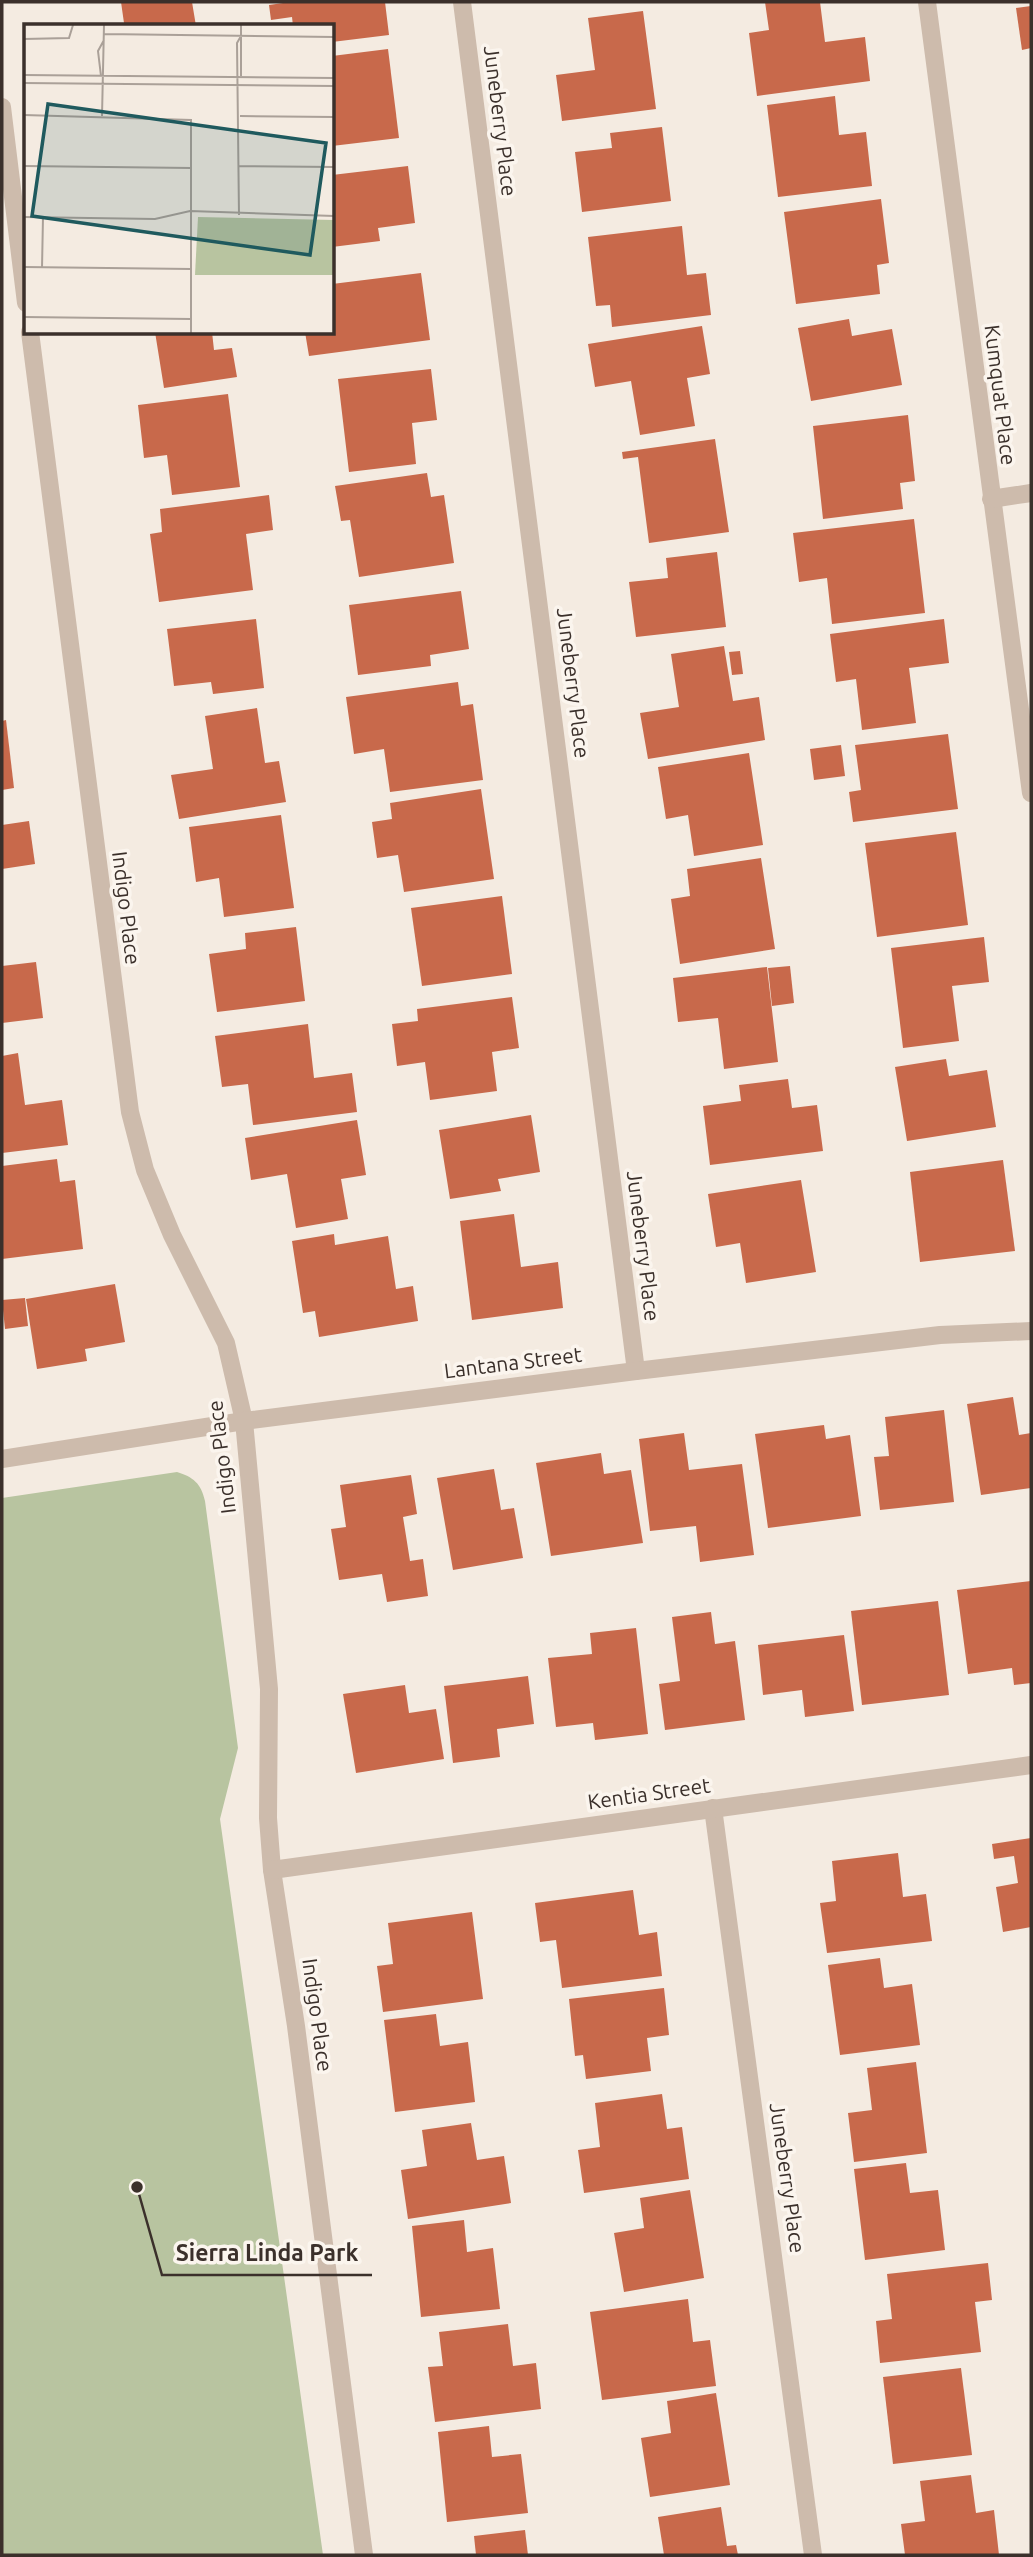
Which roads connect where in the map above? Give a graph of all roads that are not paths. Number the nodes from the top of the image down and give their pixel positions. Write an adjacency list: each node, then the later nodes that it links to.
1 (462, 2): 10 (street, Juneberry Place)
2 (927, 2): 7 (street, Kumquat Place)
3 (2, 107): 4 (street)
4 (24, 287)
5 (30, 334): 11 (street, Indigo Place)
6 (1031, 493): 7 (street)
7 (991, 499): 8 (street, Kumquat Place)
8 (1031, 793)
9 (1031, 1331): 10 (street, Lantana Street)
10 (636, 1371): 11 (street, Lantana Street)
11 (244, 1420): 12 (street, Lantana Street); 15 (street, Indigo Place)
12 (2, 1459)
13 (1031, 1765): 14 (street, Kentia Street)
14 (713, 1808): 15 (street, Kentia Street); 17 (street, Juneberry Place)
15 (272, 1870): 16 (street, Indigo Place)
16 (364, 2555)
17 (813, 2555)

